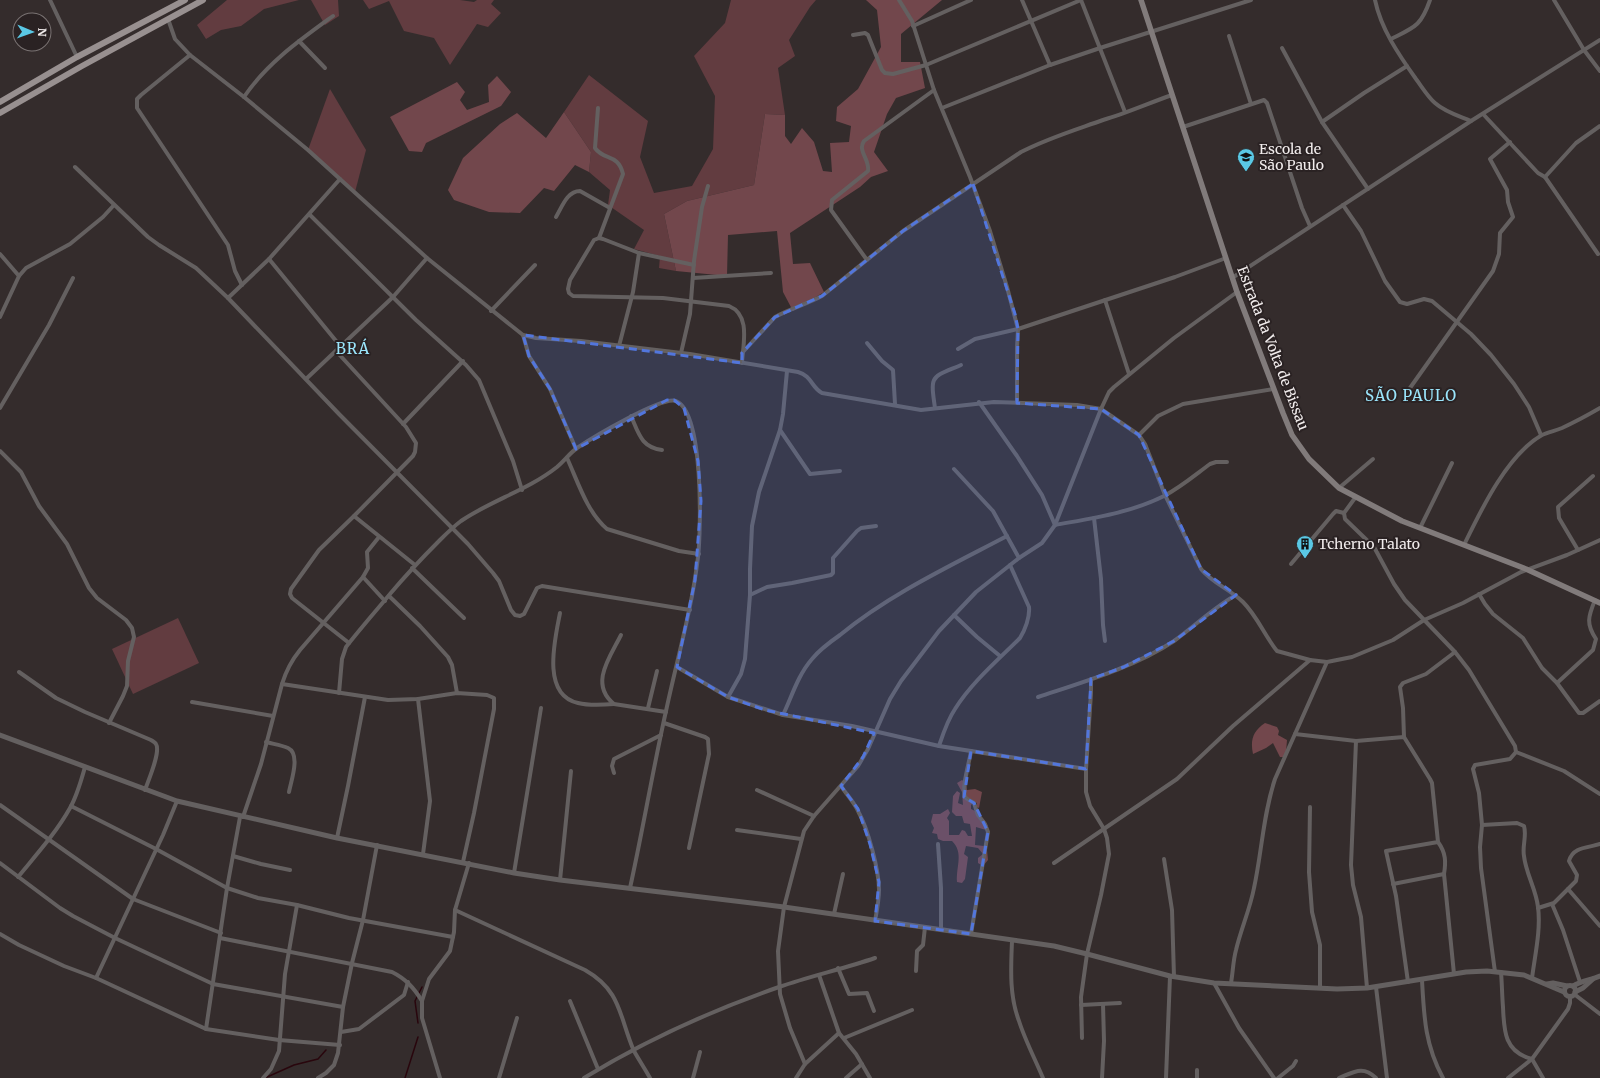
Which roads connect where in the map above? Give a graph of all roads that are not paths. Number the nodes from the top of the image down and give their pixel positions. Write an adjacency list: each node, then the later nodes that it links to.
1 (50, 0): 27 (street)
2 (184, 0): 27 (main road)
3 (203, 0): 14 (main road)
4 (899, 0): 16 (street)
5 (971, 0): 16 (street)
6 (1022, 0): 15 (street)
7 (1081, 0): 15 (street); 23 (street)
8 (1141, 0): 17 (main road, Estrada da Volta de Bissau)
9 (1251, 0): 17 (street)
10 (1375, 0): 20 (street)
11 (1430, 0): 20 (street)
12 (1554, 0): 25 (street)
13 (333, 16): 21 (street)
14 (168, 19): 26 (street); 41 (main road)
15 (1032, 20): 28 (street); 29 (street)
16 (913, 26): 28 (street)
17 (1151, 32): 23 (street); 34 (main road, Estrada da Volta de Bissau)
18 (852, 35): 28 (street)
19 (1229, 36): 37 (street)
20 (1391, 39): 30 (street)
21 (299, 40): 31 (street); 35 (street)
22 (1600, 40): 25 (street)
23 (1100, 48): 29 (street); 40 (street)
24 (1282, 48): 44 (street)
25 (1584, 50): 32 (street); 42 (street)
26 (190, 55): 35 (street); 75 (street)
27 (77, 56): 36 (main road)
28 (926, 65): 33 (street)
29 (1050, 65): 39 (street)
30 (1407, 66): 43 (street); 44 (street)
31 (325, 68)
32 (1600, 71)
33 (934, 90): 39 (street); 67 (street)
34 (1172, 95): 40 (street); 46 (main road, Estrada da Volta de Bissau)
35 (244, 97): 50 (street)
36 (0, 102)
37 (1251, 104): 46 (street); 59 (street)
38 (598, 108): 56 (street)
39 (942, 108): 51 (street)
40 (1125, 112): 51 (street)
41 (0, 113)
42 (1483, 114): 43 (street); 47 (street)
43 (1471, 121): 53 (street)
44 (1322, 122): 53 (street)
45 (1600, 126): 49 (street)
46 (1183, 127): 65 (main road, Estrada da Volta de Bissau)
47 (1510, 142): 49 (street); 84 (street)
48 (75, 167): 54 (street)
49 (1545, 178): 63 (street)
50 (340, 179): 57 (street); 64 (street)
51 (973, 184): 67 (street); 85 (street)
52 (708, 186): 69 (street)
53 (1368, 189): 55 (street)
54 (114, 205): 71 (street); 79 (street)
55 (1343, 205): 59 (street); 84 (street)
56 (610, 208): 58 (street); 60 (street)
57 (310, 215): 66 (street); 77 (street)
58 (556, 216)
59 (1310, 226): 74 (street)
60 (600, 238): 61 (street); 78 (street)
61 (639, 253): 69 (street); 78 (street)
62 (0, 254): 71 (street)
63 (1598, 254)
64 (427, 258): 77 (street); 82 (street)
65 (1226, 258): 74 (main road, Estrada da Volta de Bissau); 80 (street)
66 (269, 259): 75 (street); 88 (street)
67 (867, 260): 93 (street)
68 (535, 265): 82 (street)
69 (694, 265): 73 (street)
70 (771, 274): 73 (street)
71 (19, 276): 83 (street)
72 (73, 278): 105 (street)
73 (693, 278): 81 (street)
74 (1232, 278): 76 (main road, Estrada da Volta de Bissau)
75 (242, 285): 79 (street)
76 (1237, 292): 98 (street); 100 (main road, Estrada da Volta de Bissau)
77 (393, 297): 88 (street); 94 (street)
78 (631, 297): 81 (street); 89 (street)
79 (228, 298): 99 (street)
80 (1105, 300): 85 (street); 98 (street)
81 (691, 301): 92 (street); 93 (street)
82 (491, 311): 86 (street)
83 (0, 317)
84 (1456, 322): 101 (street); 113 (street)
85 (1018, 329): 90 (street); 103 (street)
86 (523, 335): 89 (street); 114 (street)
87 (867, 343): 104 (street)
88 (341, 346): 91 (street)
89 (619, 346): 92 (street)
90 (958, 349)
91 (336, 350): 99 (street); 110 (street)
92 (681, 353): 95 (street)
93 (742, 353): 95 (street)
94 (462, 362): 110 (street); 126 (street)
95 (742, 363): 97 (street)
96 (961, 365): 106 (street)
97 (787, 370): 104 (street); 111 (street)
98 (1129, 374): 108 (street)
99 (306, 379): 123 (street)
100 (1273, 389): 112 (street); 125 (main road, Estrada da Volta de Bissau)
101 (1405, 395)
102 (979, 402): 103 (street); 106 (street); 132 (street)
103 (1017, 403): 108 (street)
104 (895, 404): 106 (street)
105 (0, 408)
106 (935, 408)
107 (1600, 408): 113 (street)
108 (1101, 409): 112 (street); 132 (street)
109 (631, 416): 114 (street); 115 (street); 141 (street)
110 (403, 424): 123 (street)
111 (780, 430): 122 (street); 149 (street)
112 (1139, 435): 127 (street)
113 (1542, 436): 139 (street)
114 (576, 449): 117 (street)
115 (662, 450)
116 (0, 451): 187 (street)
117 (567, 458): 126 (street); 141 (street)
118 (1373, 459): 125 (street)
119 (1228, 462): 127 (street)
120 (1452, 463): 135 (street)
121 (954, 468): 136 (street)
122 (840, 471)
123 (397, 472): 130 (street); 134 (street)
124 (1593, 476): 140 (street)
125 (1339, 488): 128 (main road, Estrada da Volta de Bissau)
126 (522, 490): 134 (street)
127 (1165, 495): 131 (street); 150 (street)
128 (1356, 498): 129 (street); 135 (main road, Estrada da Volta de Bissau)
129 (1344, 513): 143 (street); 158 (street)
130 (354, 516): 137 (street); 159 (street)
131 (1094, 518): 132 (street); 161 (street)
132 (1055, 525): 142 (street)
133 (876, 526): 149 (street)
134 (452, 527): 145 (street); 154 (street)
135 (1420, 528): 139 (main road, Estrada da Volta de Bissau)
136 (1007, 536): 142 (street); 185 (street)
137 (379, 537): 145 (street); 147 (street)
138 (1600, 540): 140 (street)
139 (1464, 545): 146 (main road, Estrada da Volta de Bissau)
140 (1578, 550): 146 (street)
141 (699, 554): 154 (street)
142 (1019, 558): 144 (street)
143 (1291, 564)
144 (1010, 565): 156 (street); 164 (street)
145 (414, 566): 151 (street); 157 (street)
146 (1526, 569): 148 (street); 153 (main road, Estrada da Volta de Bissau)
147 (363, 577): 152 (street); 159 (street)
148 (1479, 594): 158 (street); 171 (street)
149 (750, 595): 176 (street)
150 (1236, 595): 165 (street); 170 (street)
151 (389, 596): 152 (street); 174 (street)
152 (385, 601): 162 (street)
153 (1597, 601): 171 (street)
154 (690, 610): 167 (street)
155 (560, 613): 181 (street)
156 (954, 615): 164 (street); 189 (street)
157 (464, 618)
158 (1424, 620): 163 (street); 166 (street)
159 (324, 623): 162 (street); 172 (street)
160 (621, 635): 181 (street)
161 (1105, 641)
162 (349, 643): 173 (street)
163 (1455, 652): 193 (street); 198 (street)
164 (1000, 656): 196 (street)
165 (1310, 660): 166 (street); 215 (street)
166 (1328, 662): 190 (street)
167 (677, 667): 176 (street); 184 (street)
168 (656, 671): 183 (street)
169 (19, 672): 187 (street)
170 (1091, 679): 177 (street); 200 (street)
171 (1557, 683): 179 (street)
172 (282, 684): 173 (street); 186 (street)
173 (339, 693): 175 (street)
174 (457, 693): 178 (street); 229 (street)
175 (365, 697): 178 (street); 218 (street)
176 (728, 697): 185 (street)
177 (1038, 697)
178 (418, 699): 226 (street)
179 (1600, 701)
180 (192, 702): 186 (street)
181 (614, 704): 183 (street)
182 (541, 708): 234 (street)
183 (648, 708): 184 (street)
184 (666, 712): 188 (street)
185 (783, 715): 189 (street)
186 (273, 716): 195 (street)
187 (109, 723): 204 (street)
188 (664, 723): 192 (street); 224 (street)
189 (874, 732): 196 (street); 203 (street)
190 (1295, 734): 194 (street); 281 (street)
191 (0, 735): 199 (street)
192 (661, 735): 202 (street); 241 (street)
193 (1404, 737): 194 (street); 220 (street)
194 (1356, 740): 289 (street)
195 (266, 742): 206 (street); 213 (street)
196 (939, 746): 197 (street)
197 (971, 751): 200 (street); 257 (street)
198 (1516, 752): 207 (street); 214 (street)
199 (85, 767): 204 (street); 210 (street)
200 (1086, 769): 215 (street)
201 (571, 770): 238 (street)
202 (614, 773)
203 (840, 786): 212 (street); 251 (street)
204 (145, 790): 208 (street)
205 (757, 790): 212 (street)
206 (289, 792)
207 (1600, 794)
208 (177, 801): 213 (street); 225 (street)
209 (0, 804): 217 (street)
210 (71, 806): 217 (street); 225 (street)
211 (1310, 808): 288 (street)
212 (814, 816): 219 (street)
213 (242, 817): 218 (street); 227 (street)
214 (1482, 825): 247 (street); 268 (street)
215 (1104, 829): 232 (street); 263 (street)
216 (737, 830): 219 (street)
217 (49, 838): 237 (street); 243 (street)
218 (337, 838): 223 (street)
219 (801, 839): 246 (street)
220 (1438, 842): 236 (street); 239 (street)
221 (938, 844): 254 (street)
222 (1600, 844): 242 (street)
223 (377, 845): 226 (street); 250 (street)
224 (689, 848)
225 (156, 849): 240 (street); 243 (street)
226 (424, 854): 229 (street)
227 (234, 856): 233 (street); 240 (street)
228 (1164, 859): 272 (street)
229 (463, 862): 231 (street)
230 (0, 863): 237 (street)
231 (469, 863): 234 (street); 248 (street)
232 (1054, 863)
233 (290, 870)
234 (514, 873): 238 (street)
235 (843, 874): 249 (street)
236 (1444, 874): 239 (street); 270 (street)
237 (18, 877): 259 (street)
238 (560, 880): 241 (street)
239 (1393, 884): 278 (street)
240 (227, 888): 245 (street); 255 (street)
241 (630, 888): 246 (street)
242 (1568, 889): 244 (street); 252 (street)
243 (133, 899): 255 (street); 259 (street)
244 (1552, 904): 247 (street); 279 (street)
245 (297, 905): 250 (street); 262 (street)
246 (784, 907): 249 (street); 286 (street)
247 (1538, 908): 274 (street)
248 (456, 910): 258 (street); 310 (street)
249 (834, 914): 251 (street)
250 (363, 920): 258 (street); 265 (street)
251 (876, 920): 253 (street)
252 (1600, 926)
253 (925, 927): 254 (street); 267 (street)
254 (941, 930): 257 (street)
255 (221, 933): 260 (street)
256 (0, 934): 273 (street)
257 (971, 934): 261 (street)
258 (453, 937): 293 (street)
259 (115, 938): 273 (street); 282 (street)
260 (220, 938): 262 (street); 282 (street)
261 (1012, 940): 263 (street); 328 (street)
262 (288, 952): 265 (street); 292 (street)
263 (1087, 954): 272 (street); 297 (street)
264 (875, 958): 266 (street)
265 (352, 963): 277 (street); 298 (street)
266 (838, 968): 269 (street); 300 (street)
267 (916, 971)
268 (1498, 972): 270 (street); 274 (street); 312 (street)
269 (820, 974): 286 (street); 305 (street)
270 (1454, 974): 276 (street)
271 (1600, 976): 275 (street)
272 (1172, 977): 280 (street); 330 (street)
273 (96, 978): 303 (street)
274 (1532, 978): 283 (street)
275 (1593, 979): 279 (street); 291 (street)
276 (1422, 980): 278 (street); 337 (street)
277 (408, 982): 293 (street); 304 (street)
278 (1408, 982): 287 (street)
279 (1580, 982): 285 (street)
280 (1214, 983): 281 (street); 332 (street)
281 (1232, 983): 288 (street)
282 (213, 984): 292 (street); 303 (street)
283 (1547, 984): 284 (street); 290 (street)
284 (1567, 986): 285 (street); 290 (street)
285 (1573, 986): 291 (street)
286 (779, 987): 310 (street); 314 (street)
287 (1376, 987): 289 (street); 336 (street)
288 (1320, 988): 289 (street)
289 (1367, 988)
290 (1564, 992): 291 (street)
291 (1573, 994): 301 (street); 312 (street)
292 (282, 996): 298 (street); 308 (street)
293 (422, 1001): 320 (street)
294 (570, 1001): 316 (street)
295 (1120, 1003): 296 (street)
296 (1103, 1004): 297 (street); 329 (street)
297 (1081, 1005): 307 (street)
298 (343, 1007): 304 (street)
299 (912, 1010): 306 (street)
300 (874, 1012)
301 (1600, 1014)
302 (517, 1018): 321 (street)
303 (206, 1030): 308 (street)
304 (341, 1032): 309 (street)
305 (839, 1033): 306 (street); 314 (street)
306 (844, 1038): 315 (street)
307 (1082, 1038)
308 (280, 1040): 309 (street); 318 (street)
309 (340, 1045): 319 (street)
310 (634, 1050): 316 (street); 323 (street)
311 (700, 1052): 324 (street)
312 (1532, 1059): 338 (street); 339 (street)
313 (1296, 1061): 333 (street)
314 (805, 1064): 325 (street)
315 (862, 1064): 326 (street); 327 (street)
316 (598, 1069): 322 (street)
317 (1197, 1070): 331 (street)
318 (262, 1078)
319 (318, 1078)
320 (440, 1078)
321 (499, 1078)
322 (584, 1078)
323 (650, 1078)
324 (693, 1078)
325 (796, 1078)
326 (846, 1078)
327 (870, 1078)
328 (1043, 1078)
329 (1102, 1078)
330 (1166, 1078)
331 (1197, 1078)
332 (1274, 1078)
333 (1278, 1078)
334 (1339, 1078): 335 (street)
335 (1376, 1078)
336 (1387, 1078)
337 (1443, 1078)
338 (1508, 1078)
339 (1543, 1078)

